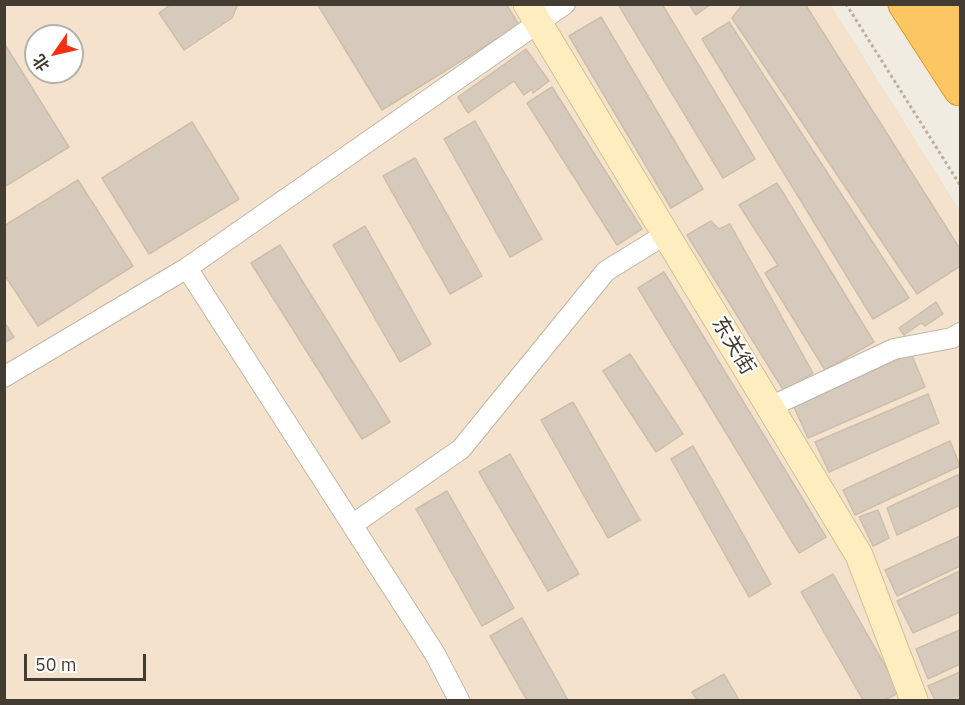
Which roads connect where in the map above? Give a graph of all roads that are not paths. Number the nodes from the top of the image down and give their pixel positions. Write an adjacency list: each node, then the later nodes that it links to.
1 (565, 4): 4 (street)
2 (905, 4): 6 (highway)
3 (938, 4): 5 (highway)
4 (533, 14): 7 (street, 东关街); 8 (street)
5 (960, 40)
6 (960, 89)
7 (666, 234): 11 (street, 东关街); 12 (street)
8 (187, 268): 10 (street); 12 (street)
9 (960, 333): 11 (street)
10 (4, 377)
11 (770, 407): 14 (street, 东关街)
12 (352, 525): 13 (street)
13 (459, 700)
14 (914, 700)

